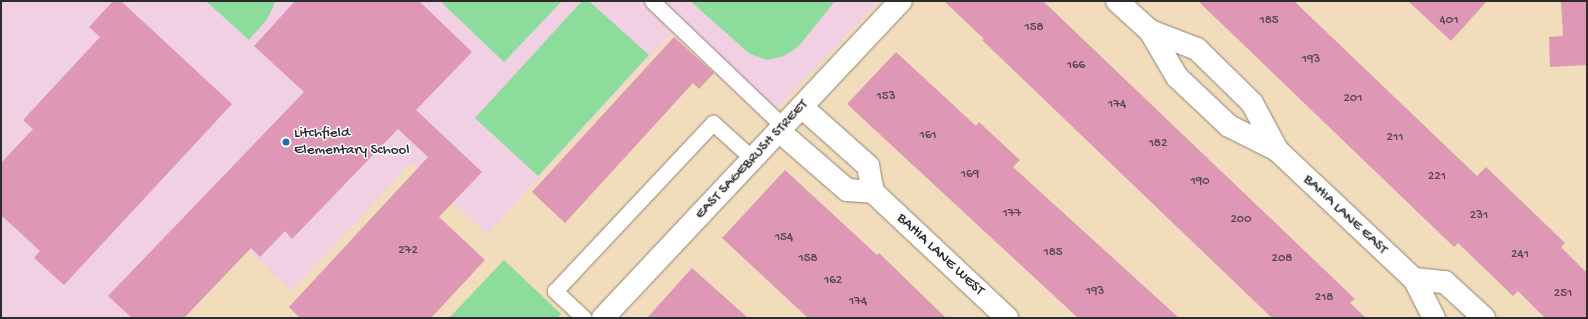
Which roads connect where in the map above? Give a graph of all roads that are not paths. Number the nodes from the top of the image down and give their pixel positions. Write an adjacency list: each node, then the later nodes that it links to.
1 (652, 1): 6 (lane)
2 (901, 1): 5 (street, EAST SAGEBRUSH STREET)
3 (1117, 1): 4 (street, BAHIA LANE EAST)
4 (1150, 31): 7 (street, BAHIA LANE EAST); 7 (street, BAHIA LANE EAST)
5 (802, 107): 6 (street, EAST SAGEBRUSH STREET); 9 (street)
6 (782, 128): 8 (street, EAST SAGEBRUSH STREET); 9 (street)
7 (1277, 150): 10 (street, BAHIA LANE EAST)
8 (753, 159): 11 (lane); 12 (street, EAST SAGEBRUSH STREET)
9 (873, 192): 13 (street, BAHIA LANE WEST)
10 (1414, 279): 14 (street, BAHIA LANE EAST); 15 (street)
11 (584, 318)
12 (603, 318)
13 (1007, 318)
14 (1434, 318)
15 (1484, 318)

